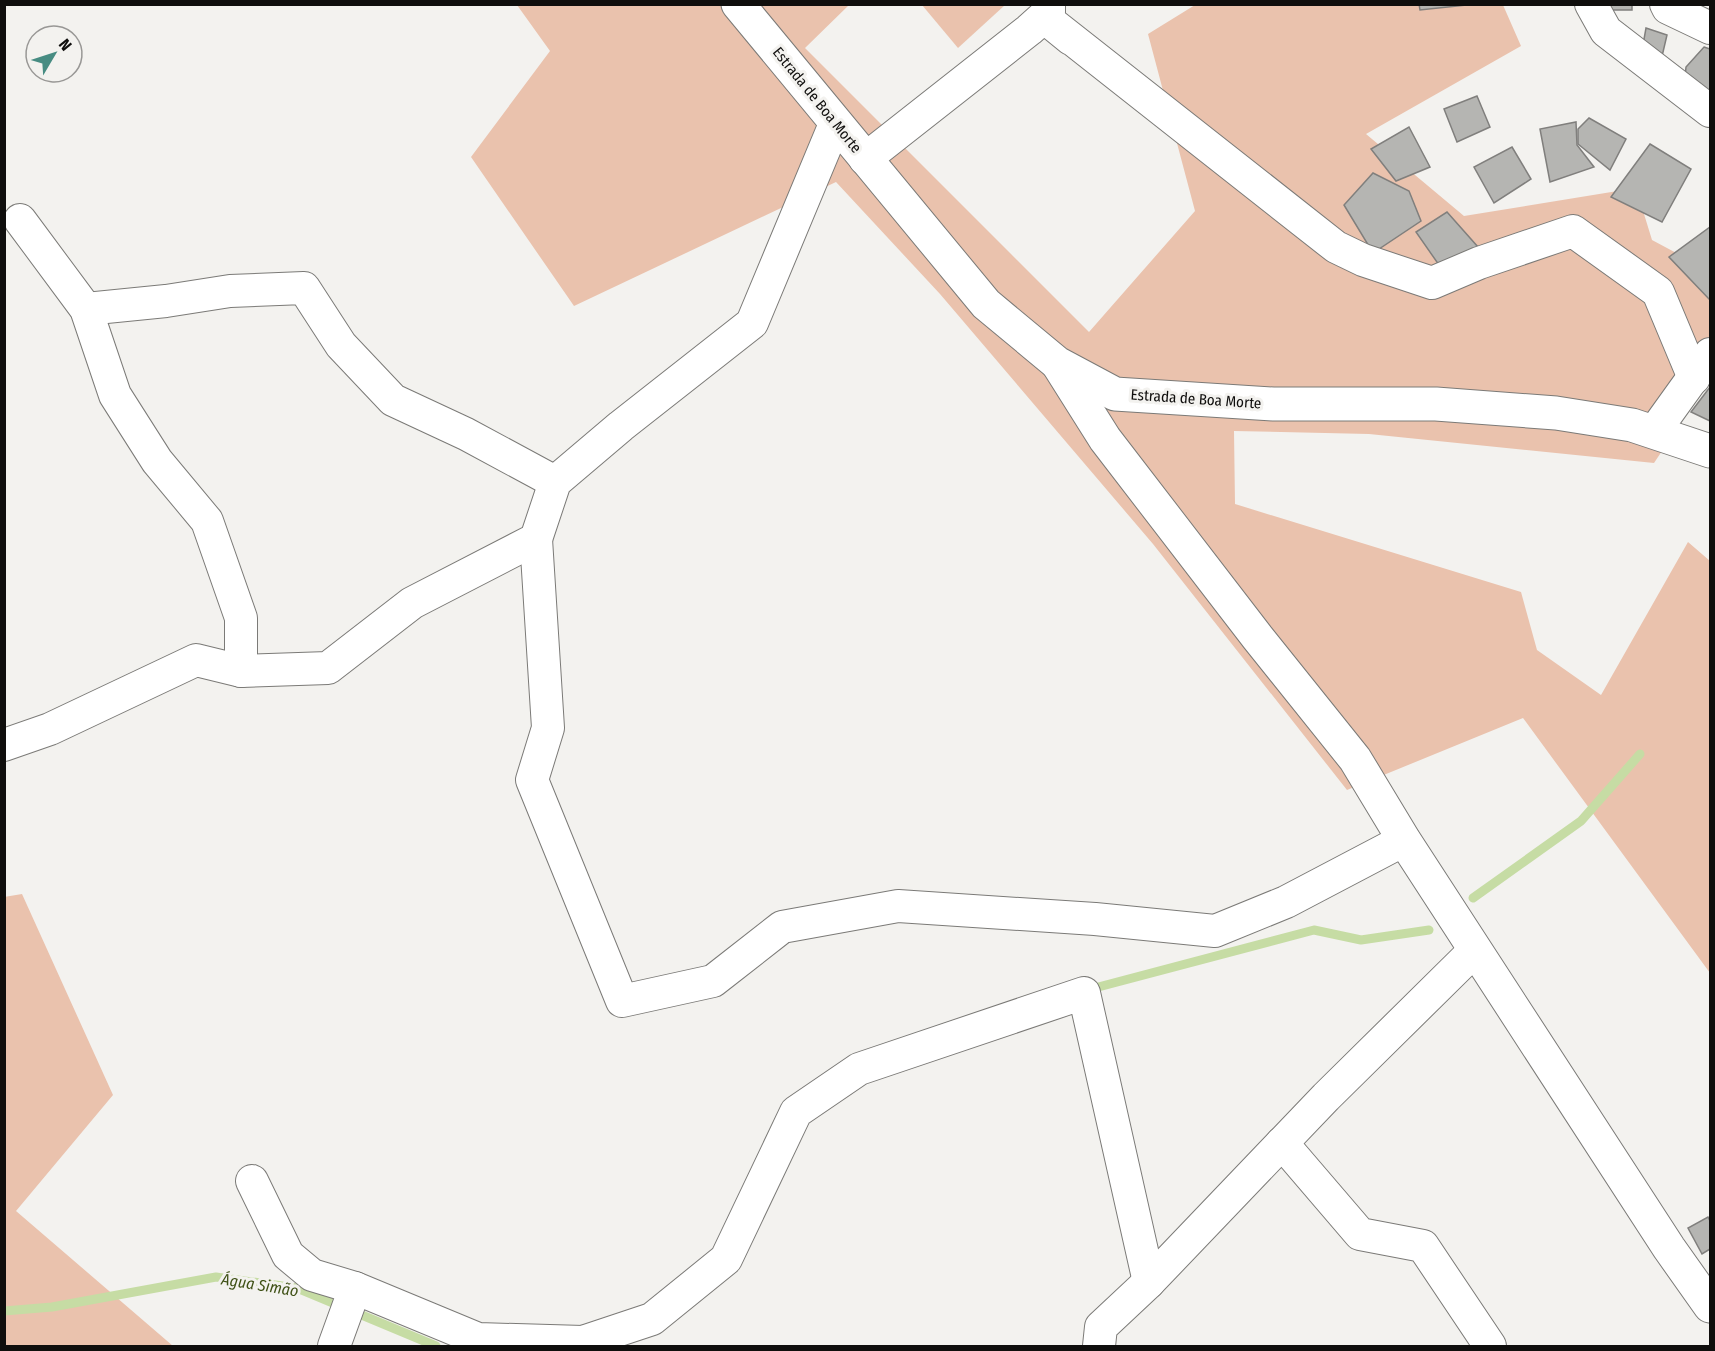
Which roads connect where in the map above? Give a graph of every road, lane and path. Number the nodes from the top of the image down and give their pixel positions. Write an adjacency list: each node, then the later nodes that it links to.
1 (738, 4): 8 (main road, Estrada de Boa Morte)
2 (1591, 4): 7 (street)
3 (1666, 4): 5 (street)
4 (1046, 11): 6 (street); 9 (street); 13 (street)
5 (1710, 28)
6 (1071, 39)
7 (1710, 111)
8 (835, 124): 9 (main road, Estrada de Boa Morte); 16 (street)
9 (865, 159): 12 (main road, Estrada de Boa Morte)
10 (20, 220): 11 (street)
11 (86, 309): 16 (street); 18 (street)
12 (1057, 363): 14 (main road, Estrada de Boa Morte); 20 (main road)
13 (1702, 366): 14 (street)
14 (1654, 432): 15 (main road, Estrada de Boa Morte)
15 (1710, 451)
16 (555, 482): 17 (street)
17 (536, 539): 18 (street); 20 (street)
18 (241, 671): 19 (street)
19 (4, 745)
20 (1404, 840): 21 (main road)
21 (1475, 950): 22 (street); 26 (main road)
22 (1282, 1143): 24 (street); 30 (street)
23 (252, 1182): 25 (street)
24 (1149, 1282): 27 (street); 29 (street)
25 (355, 1288): 27 (street); 28 (street)
26 (1710, 1306)
27 (653, 1333)
28 (334, 1347)
29 (1099, 1347)
30 (1490, 1347)

